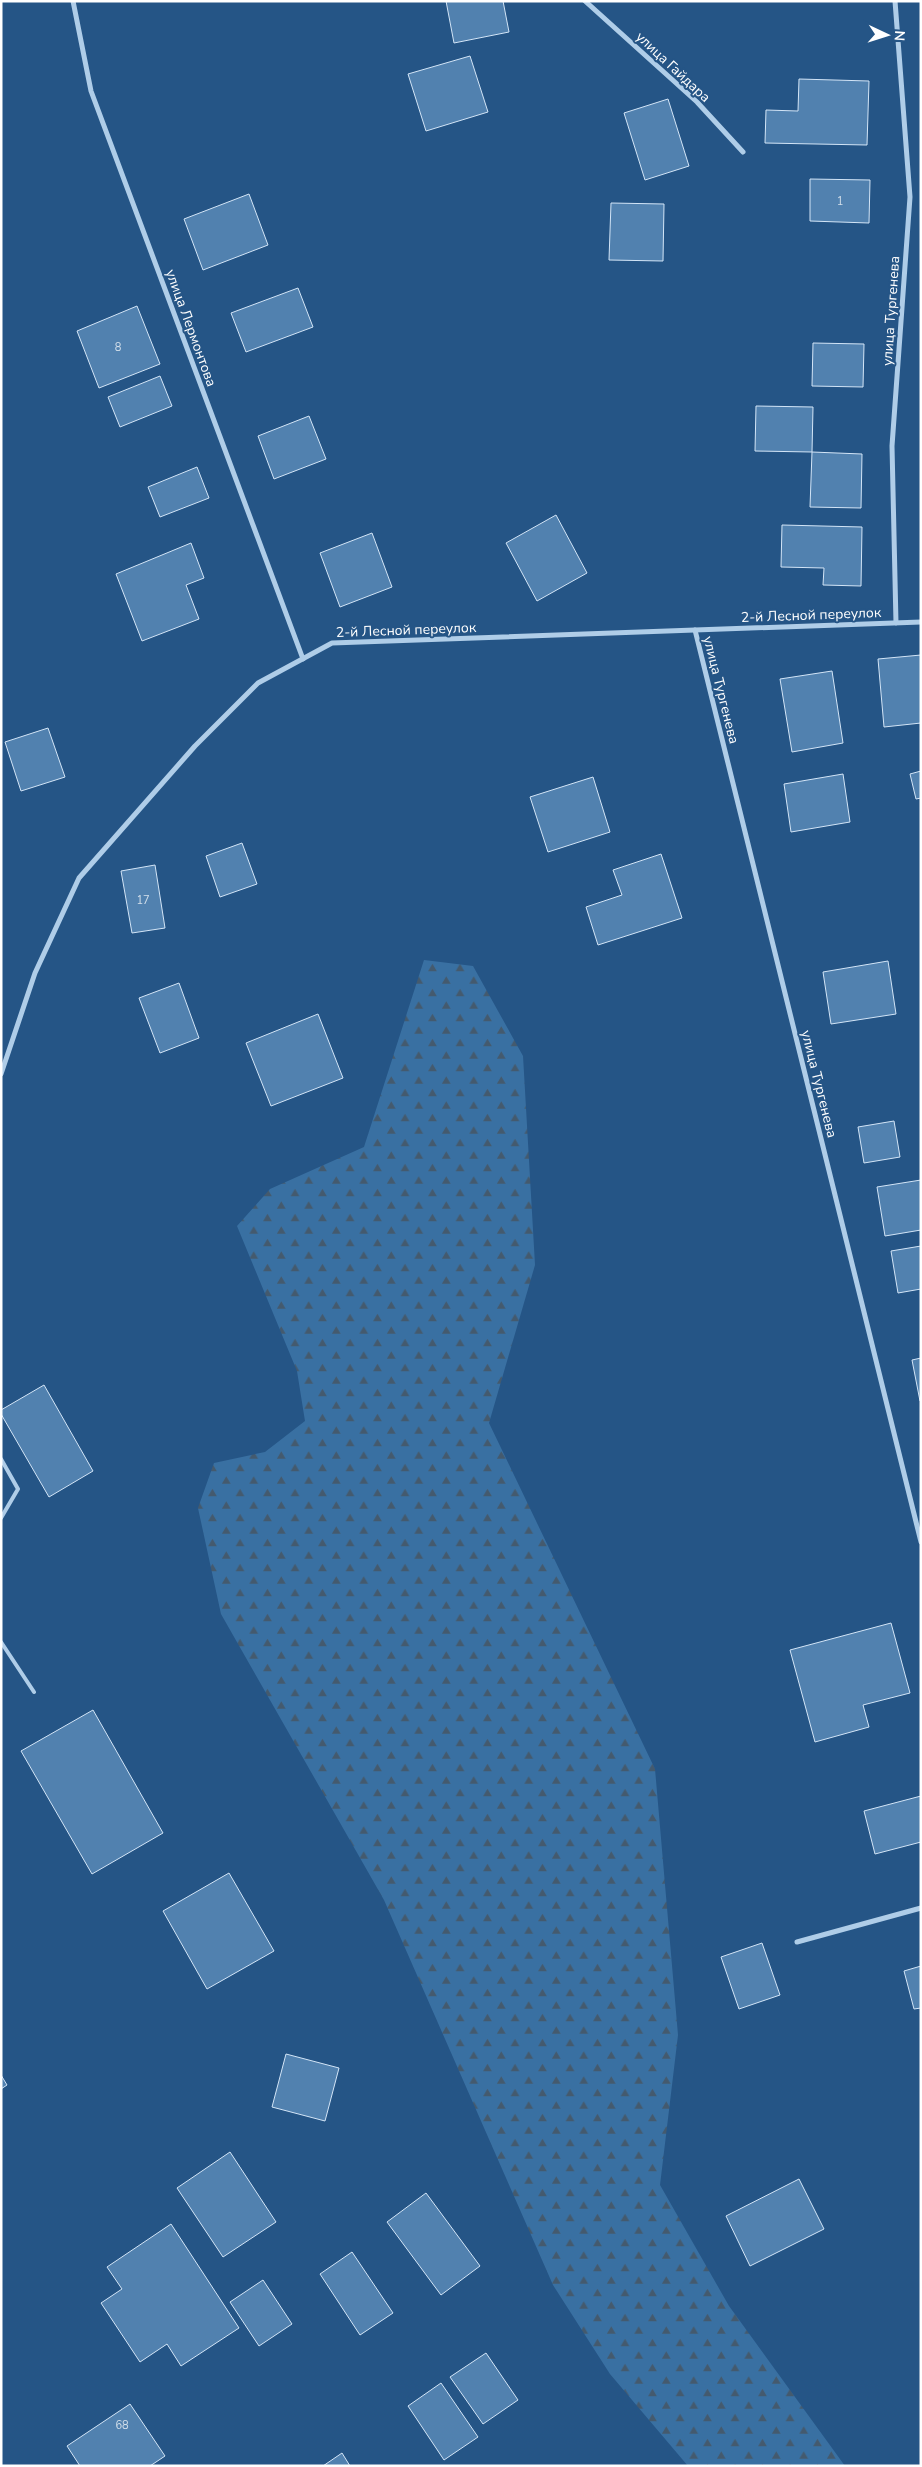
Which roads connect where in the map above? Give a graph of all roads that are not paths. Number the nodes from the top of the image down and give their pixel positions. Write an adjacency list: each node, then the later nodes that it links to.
1 (73, 1): 8 (street, улица Лермонтова)
2 (584, 1): 4 (street, улица Гайдара)
3 (895, 1): 6 (street, улица Тургенева)
4 (743, 152)
5 (921, 622): 6 (street, 2-й Лесной переулок)
6 (896, 623): 7 (street, 2-й Лесной переулок)
7 (695, 630): 8 (street, 2-й Лесной переулок); 12 (street, улица Тургенева)
8 (303, 659): 9 (street, 2-й Лесной переулок)
9 (1, 1074)
10 (1, 1459): 11 (lane)
11 (1, 1518)
12 (921, 1542)
13 (1, 1642): 14 (lane)
14 (34, 1692)
15 (921, 1908): 16 (street)
16 (797, 1942)

